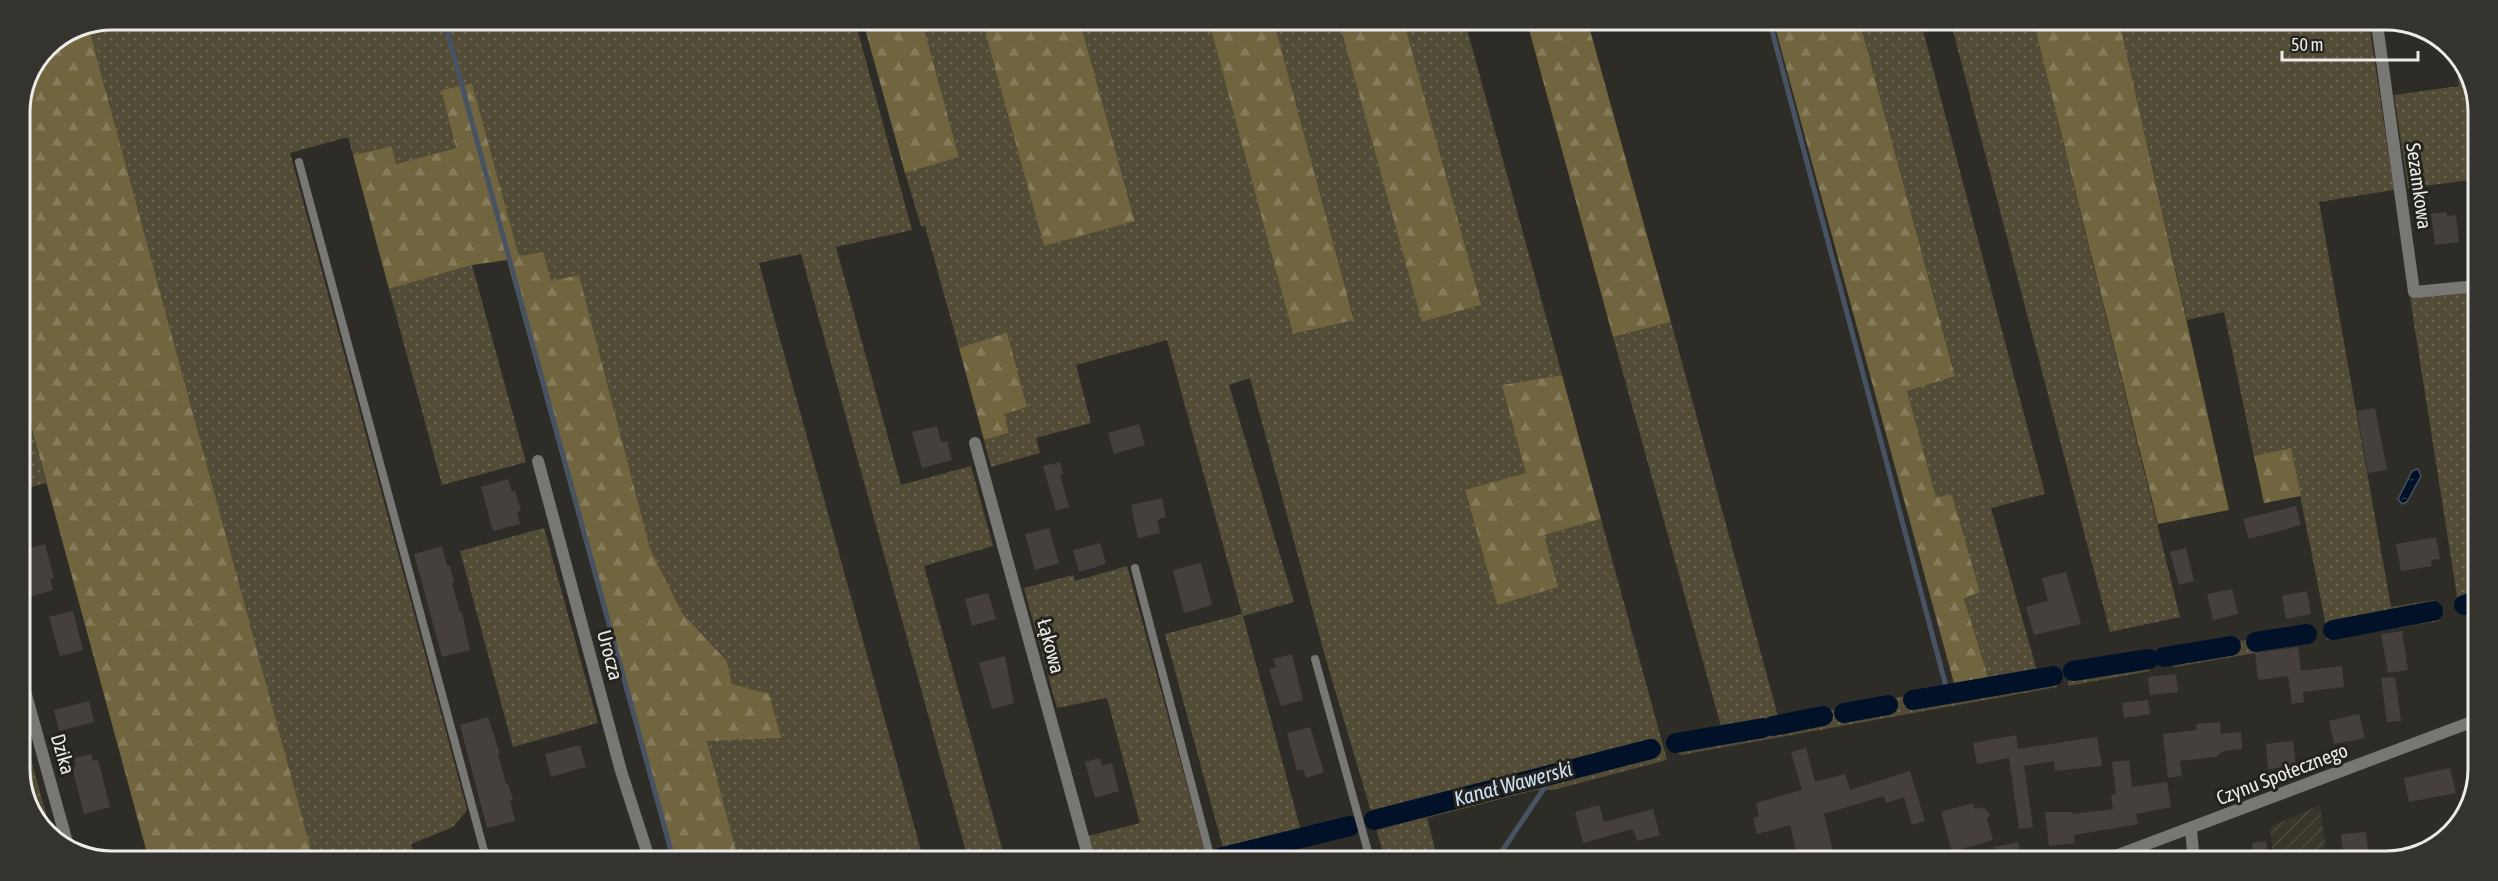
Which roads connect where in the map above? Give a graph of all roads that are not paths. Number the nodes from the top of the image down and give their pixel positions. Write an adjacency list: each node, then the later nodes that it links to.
1 (2378, 30): 3 (street, Sezamkowa)
2 (299, 162): 12 (lane)
3 (2468, 287)
4 (975, 443): 14 (street, Łąkowa)
5 (538, 461): 13 (street, Urocza)
6 (1135, 567): 15 (lane)
7 (1315, 659): 16 (lane)
8 (30, 709): 11 (street, Dzika)
9 (2468, 723): 10 (street, Czynu Społecznego)
10 (2191, 830): 17 (street, Czynu Społecznego); 18 (street)
11 (65, 836)
12 (484, 851)
13 (647, 851)
14 (1087, 851)
15 (1209, 851)
16 (1368, 851)
17 (2131, 851)
18 (2193, 851)

